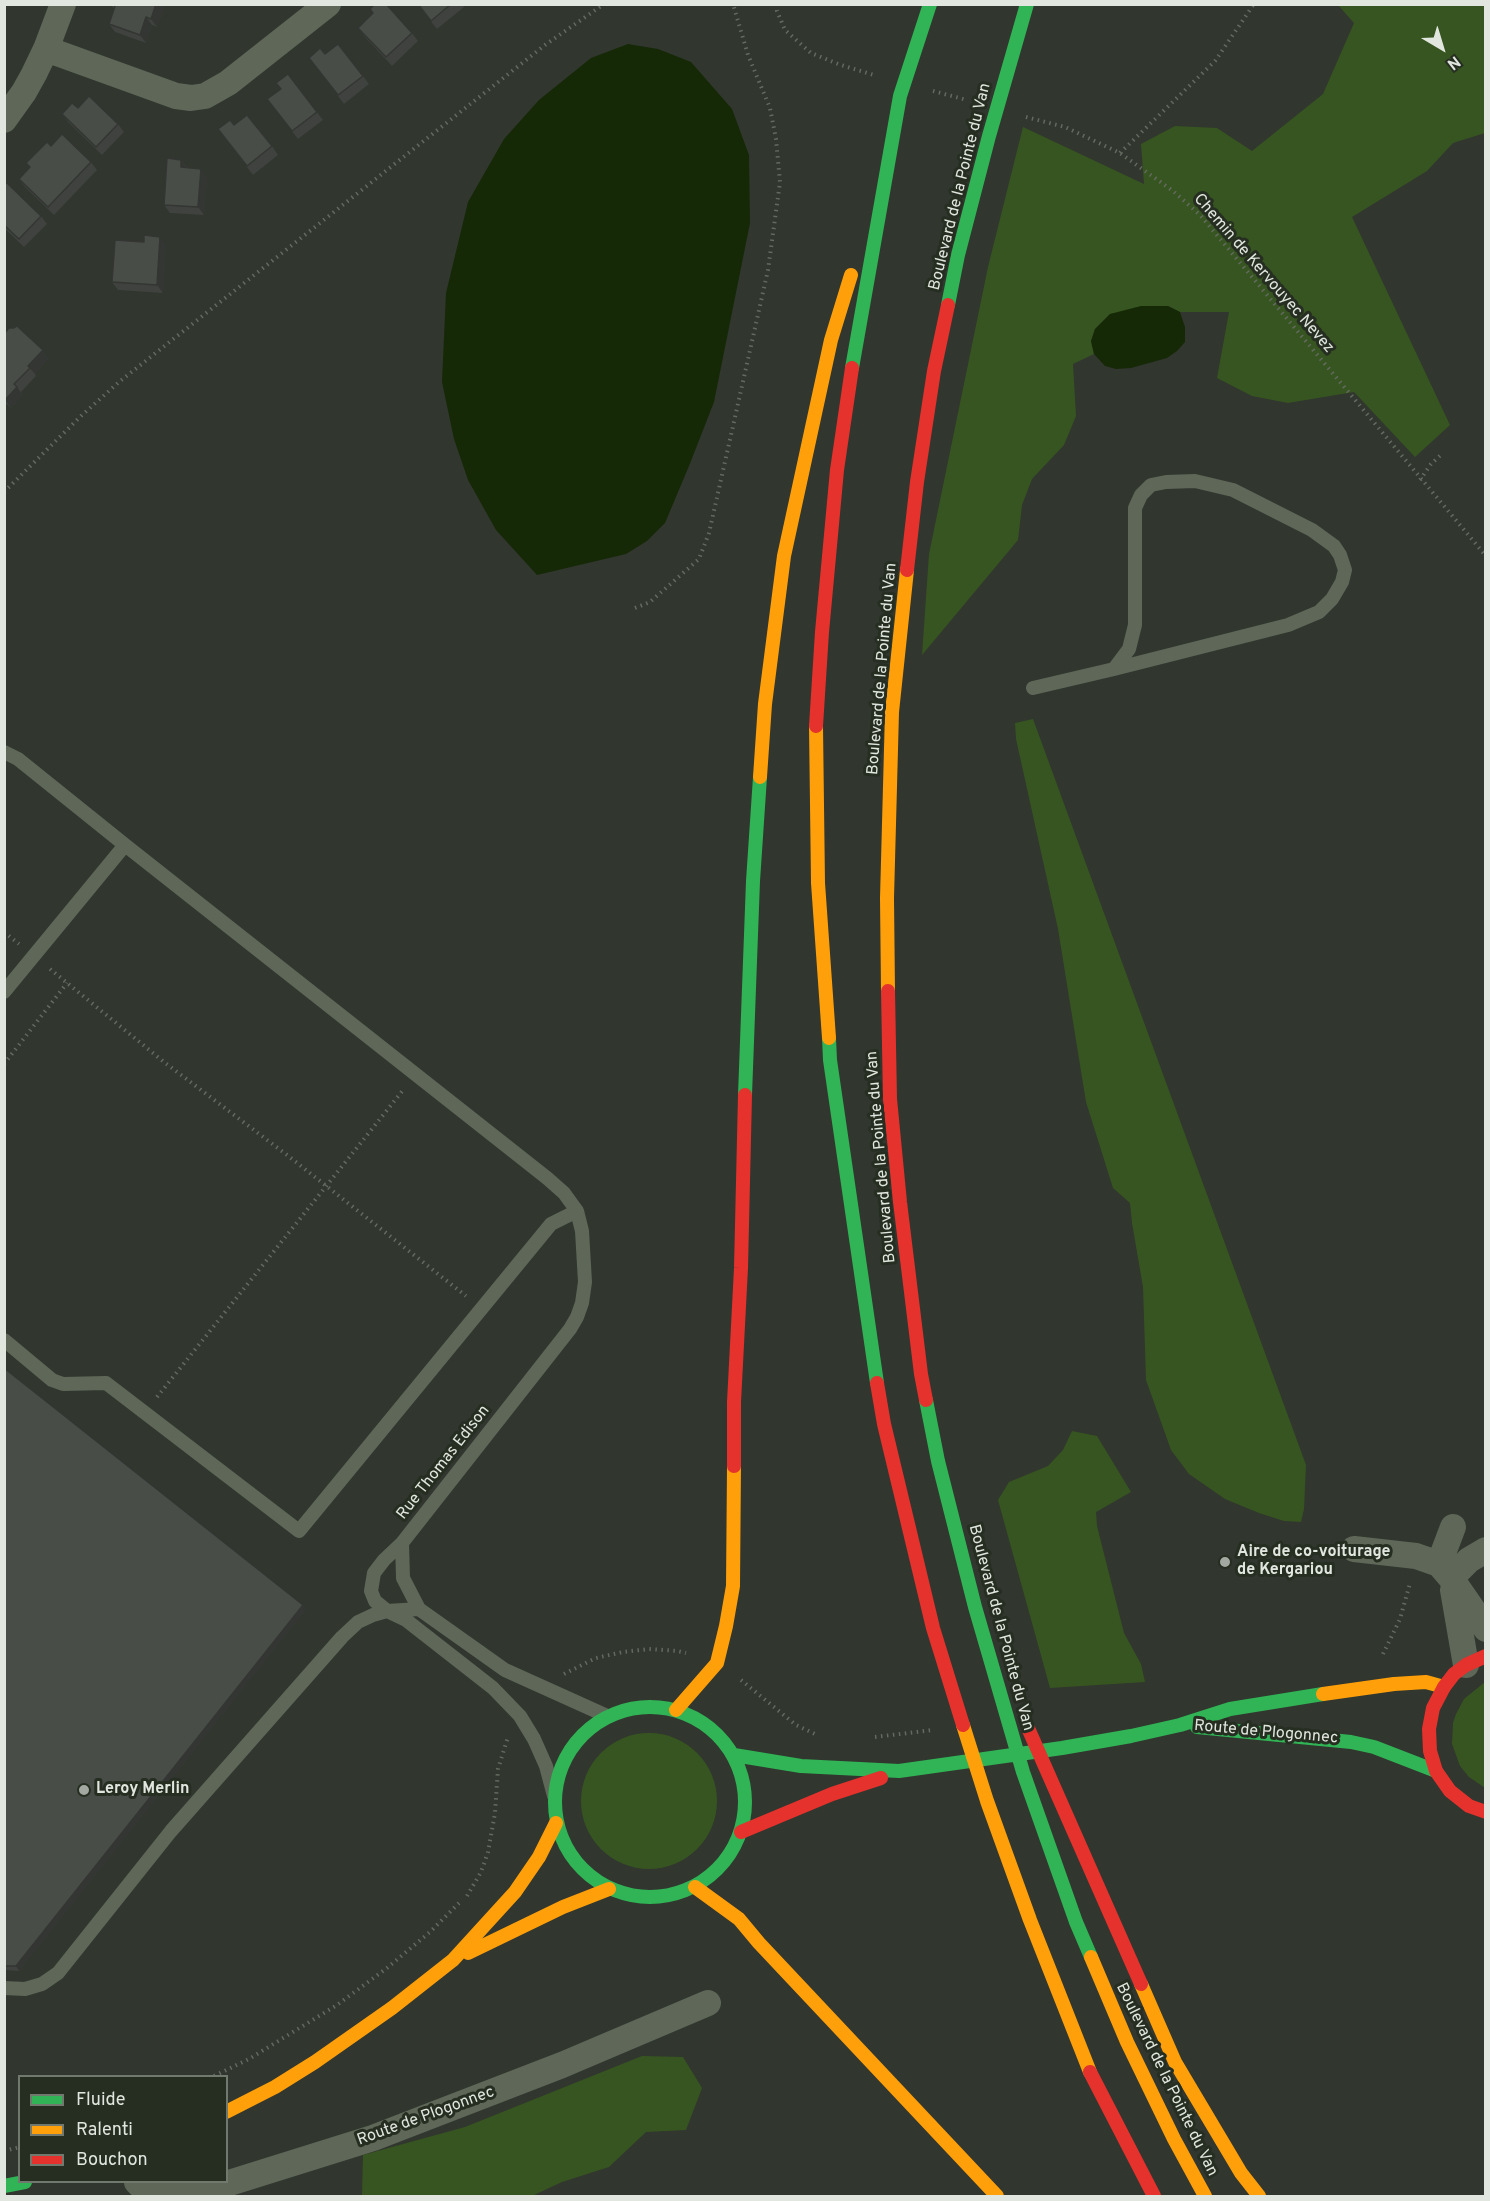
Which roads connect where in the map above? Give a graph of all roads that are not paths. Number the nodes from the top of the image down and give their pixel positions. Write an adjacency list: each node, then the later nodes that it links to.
1 (63, 4): 5 (street)
2 (328, 4): 5 (street)
3 (930, 4): 6 (main road, Boulevard de la Pointe du Van)
4 (1027, 4): 20 (main road, Boulevard de la Pointe du Van)
5 (46, 49): 7 (street)
6 (900, 96): 26 (main road); 44 (main road, Boulevard de la Pointe du Van)
7 (4, 120)
8 (1114, 669): 8 (lane); 9 (lane)
9 (1033, 688)
10 (4, 752): 11 (lane)
11 (125, 845): 12 (lane); 13 (lane)
12 (4, 992)
13 (577, 1211): 14 (lane); 16 (lane, Rue Thomas Edison)
14 (4, 1340)
15 (1453, 1527): 19 (street)
16 (402, 1543): 21 (lane, Rue Thomas Edison); 22 (lane)
17 (1354, 1549): 19 (street)
18 (1485, 1550): 19 (street)
19 (1435, 1566): 23 (street); 24 (street)
20 (975, 1607): 45 (main road, Boulevard de la Pointe du Van); 46 (main road)
21 (419, 1609): 22 (lane); 27 (lane, Rue Thomas Edison)
22 (387, 1611): 32 (lane); 39 (lane)
23 (1485, 1629)
24 (1476, 1661): 25 (main road)
25 (1444, 1686): 28 (main road, Route de Plogonnec); 31 (main road)
26 (676, 1710): 27 (main road); 29 (main road)
27 (608, 1716): 32 (main road)
28 (1180, 1725): 30 (main road); 31 (main road, Route de Plogonnec)
29 (734, 1755): 30 (main road); 35 (main road)
30 (899, 1771): 35 (main road)
31 (1436, 1771): 33 (main road)
32 (554, 1796): 34 (main road)
33 (1485, 1812)
34 (556, 1823): 37 (main road); 38 (main road)
35 (741, 1832): 36 (main road)
36 (695, 1887): 37 (main road); 43 (main road)
37 (609, 1889): 38 (main road)
38 (453, 1960): 41 (main road)
39 (4, 1988)
40 (708, 2004): 42 (street, Route de Plogonnec)
41 (228, 2111)
42 (139, 2183)
43 (997, 2196)
44 (1154, 2196)
45 (1204, 2196)
46 (1259, 2196)

